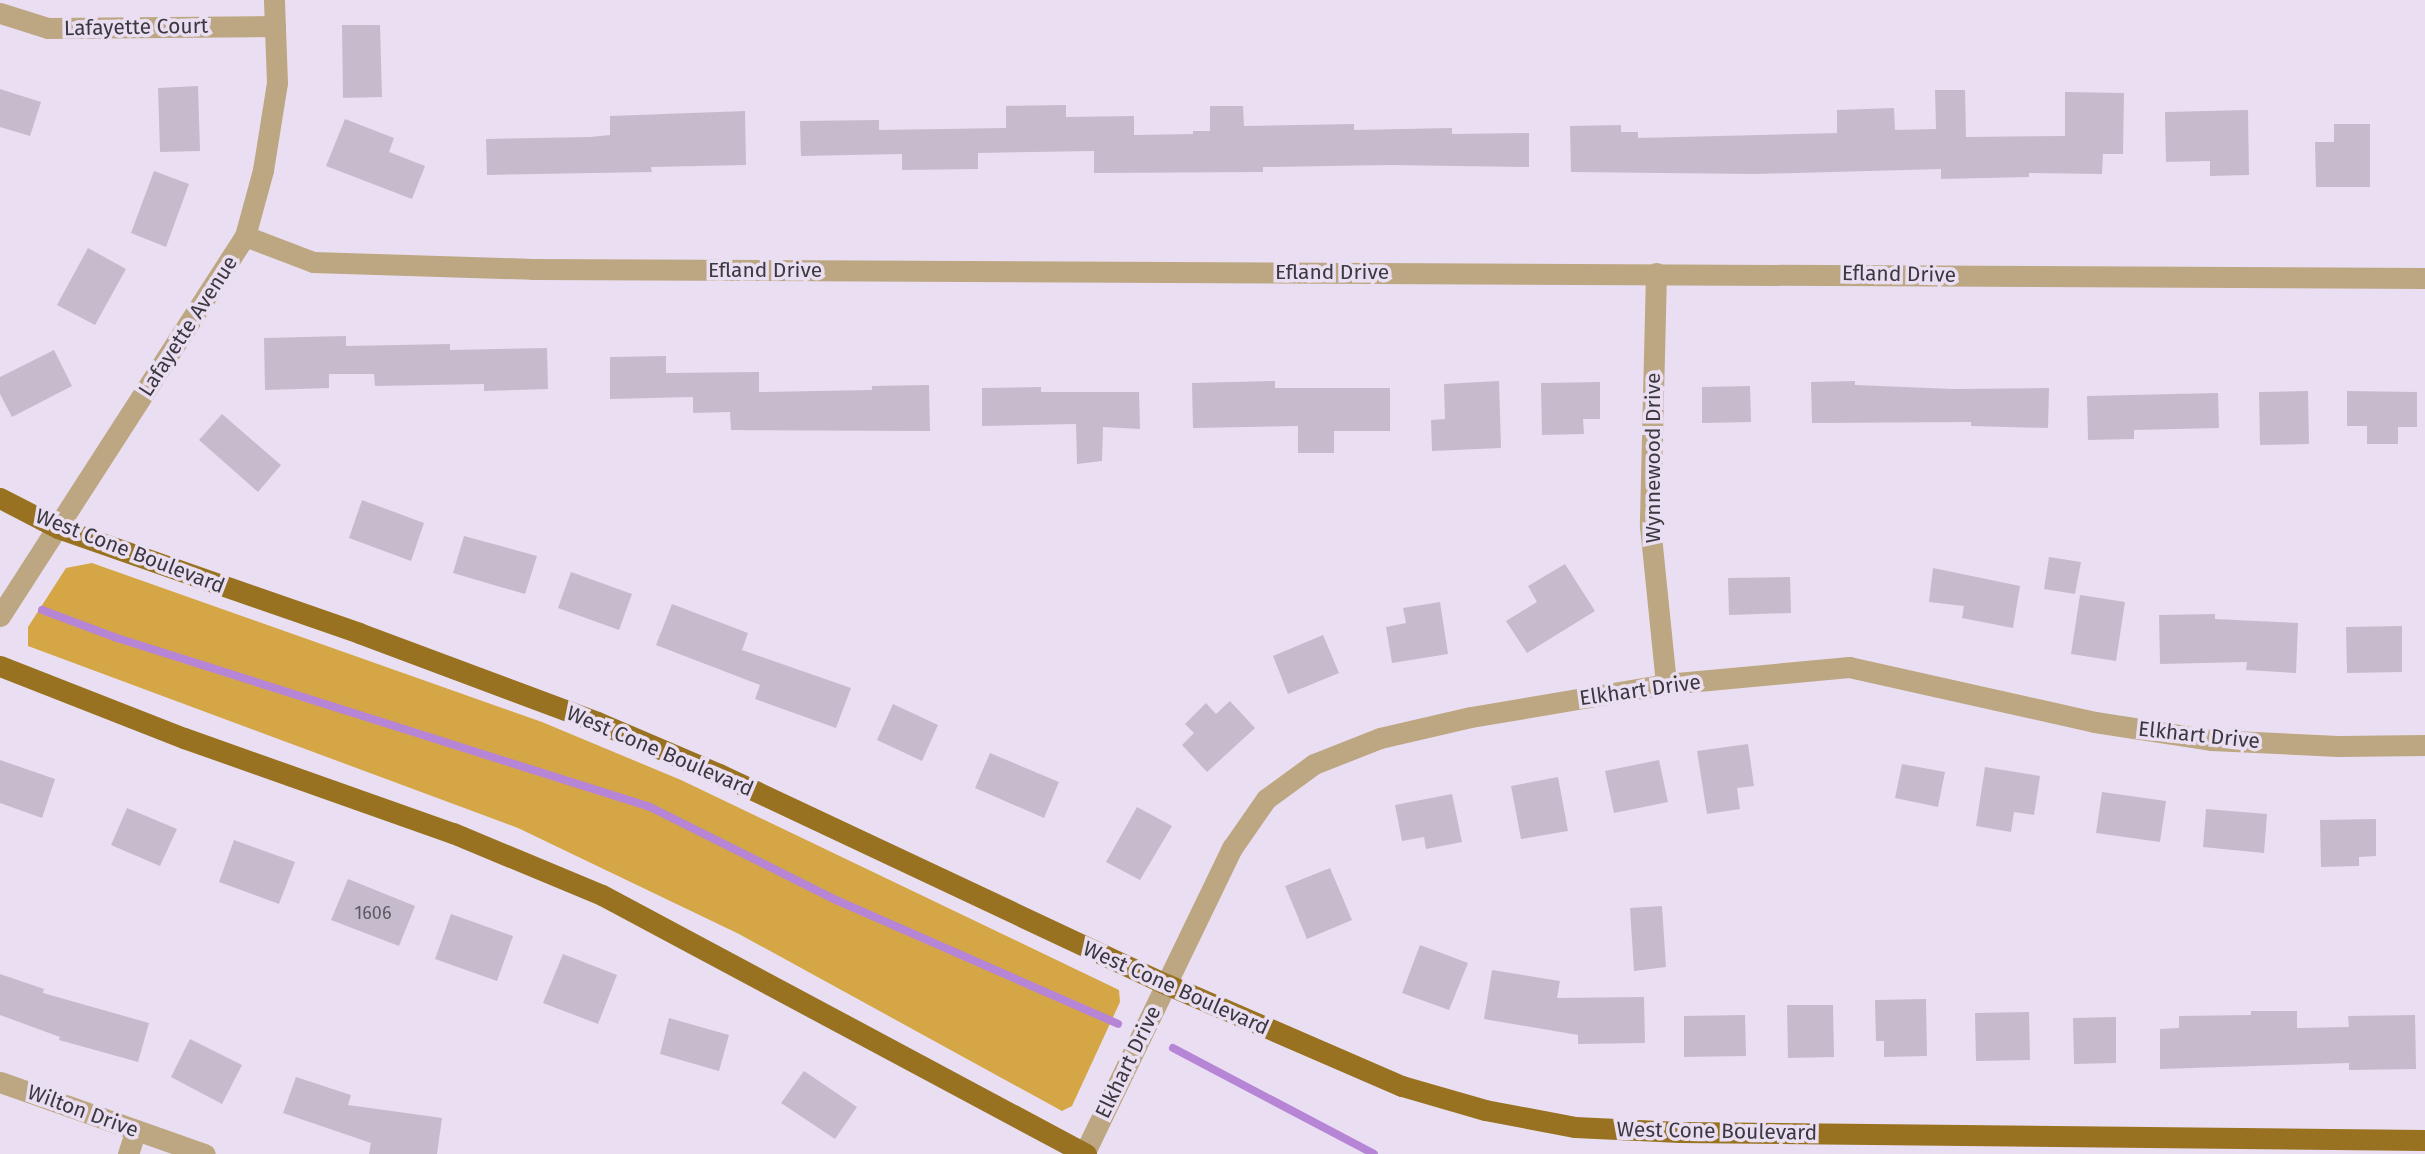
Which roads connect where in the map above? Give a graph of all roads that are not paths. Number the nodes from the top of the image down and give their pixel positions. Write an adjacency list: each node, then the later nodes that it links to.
1 (274, 0): 3 (street, Lafayette Avenue)
2 (0, 13): 3 (street, Lafayette Court)
3 (275, 26): 4 (street, Lafayette Avenue)
4 (245, 236): 5 (street, Efland Drive); 8 (street, Lafayette Avenue)
5 (1656, 273): 6 (street, Efland Drive); 11 (street, Wynnewood Drive)
6 (2425, 278)
7 (0, 498): 8 (main road, West Cone Boulevard)
8 (58, 528): 9 (street, Lafayette Avenue); 13 (main road, West Cone Boulevard)
9 (0, 616)
10 (0, 666): 19 (main road)
11 (1666, 684): 12 (street, Elkhart Drive); 13 (street, Elkhart Drive)
12 (2425, 745)
13 (1166, 984): 16 (main road, West Cone Boulevard); 19 (street, Elkhart Drive)
14 (0, 1082): 15 (street, Wilton Drive)
15 (136, 1130): 17 (street); 18 (street, Wilton Drive)
16 (2425, 1140)
17 (128, 1154)
18 (205, 1154)
19 (1085, 1154)

